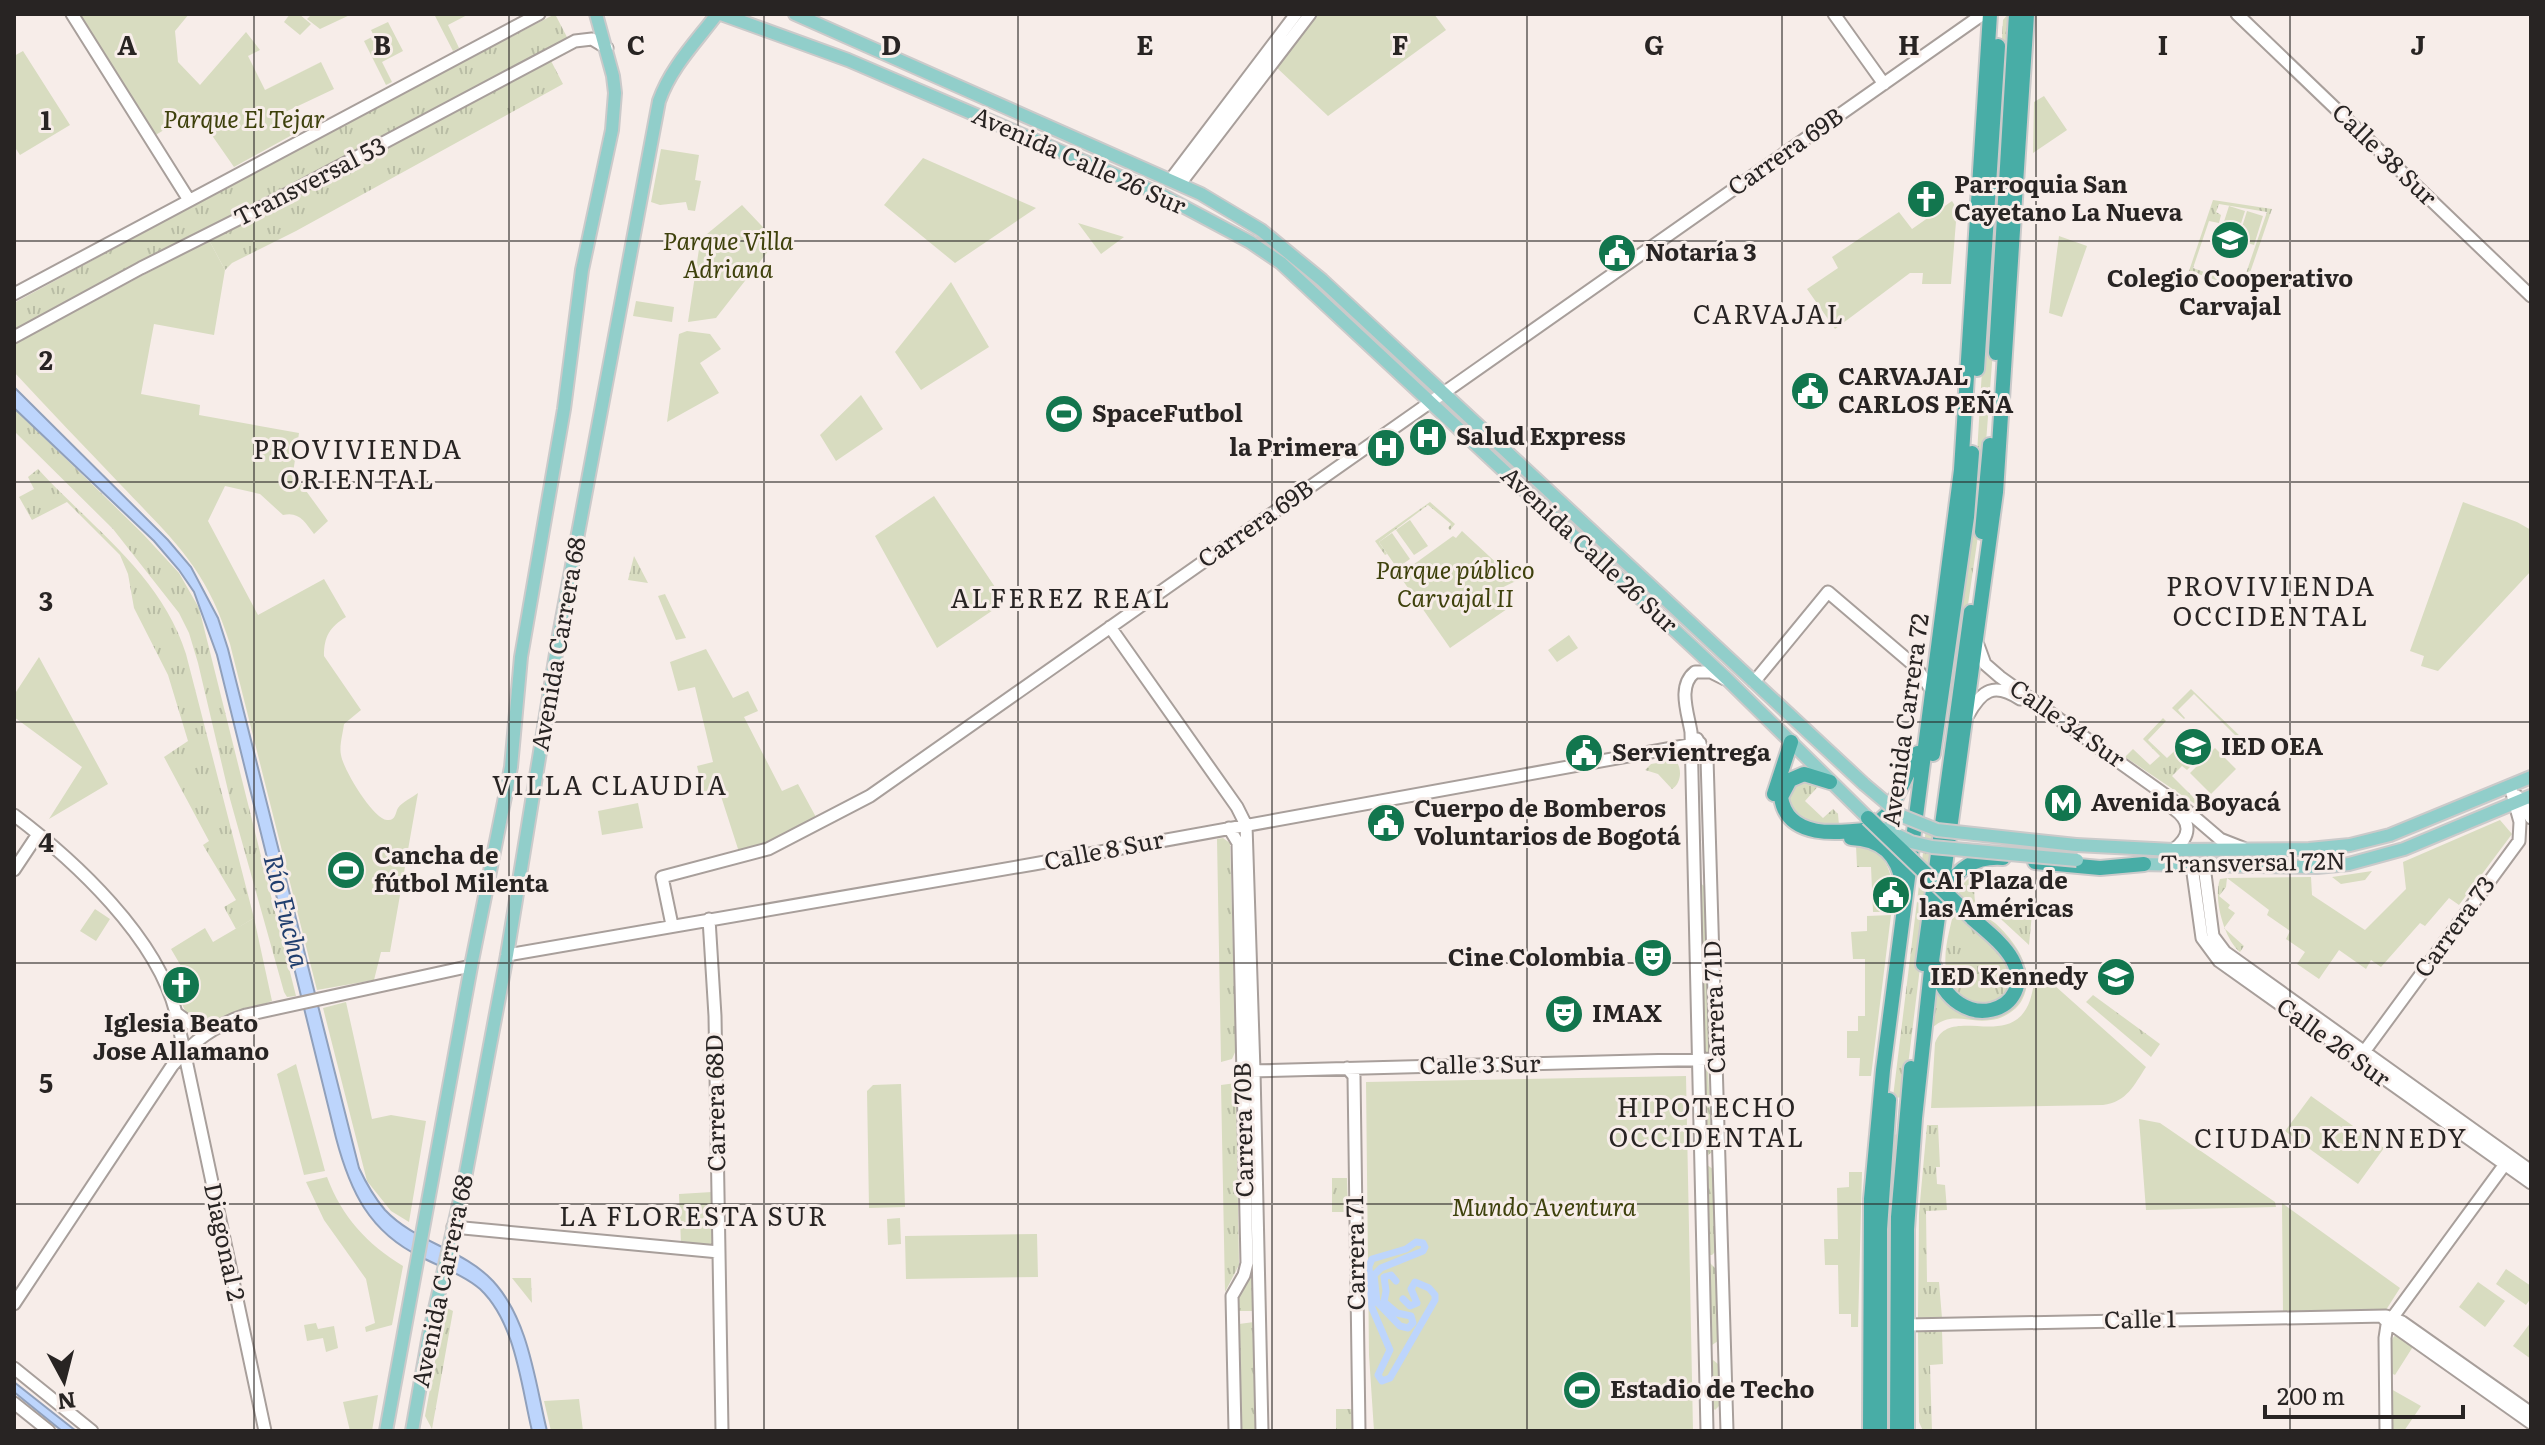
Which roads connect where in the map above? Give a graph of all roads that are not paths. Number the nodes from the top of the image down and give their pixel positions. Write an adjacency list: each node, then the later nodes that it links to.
1 (72, 14): 20 (street)
2 (539, 14): 20 (street, Transversal 53)
3 (596, 14): 16 (main road, Avenida Carrera 68)
4 (719, 14): 29 (main road, Avenida Calle 26 Sur); 69 (main road, Avenida Carrera 68)
5 (795, 14): 17 (main road, Avenida Calle 26 Sur)
6 (809, 14): 17 (main road)
7 (1296, 14): 19 (street)
8 (1310, 14): 19 (street)
9 (1834, 14): 18 (street)
10 (1983, 14): 18 (street, Carrera 69B)
11 (1990, 14): 24 (highway, Avenida Carrera 72)
12 (1999, 14): 23 (highway, Avenida Carrera 72)
13 (2016, 14): 22 (highway, Avenida Carrera 72)
14 (2027, 14): 21 (highway)
15 (2237, 14): 26 (street, Calle 38 Sur)
16 (607, 48): 27 (street, Transversal 53); 71 (main road, Avenida Carrera 68)
17 (915, 68): 19 (main road, Avenida Calle 26 Sur)
18 (1884, 84): 28 (street, Carrera 69B)
19 (1175, 182): 28 (main road, Avenida Calle 26 Sur)
20 (189, 200): 25 (street, Transversal 53)
21 (2016, 209): 22 (highway); 33 (highway)
22 (2004, 235): 31 (highway, Avenida Carrera 72)
23 (1985, 252): 24 (highway); 32 (highway, Avenida Carrera 72)
24 (1973, 273): 30 (highway, Avenida Carrera 72)
25 (14, 294)
26 (2531, 296)
27 (14, 337)
28 (1443, 393): 29 (street, Carrera 69B); 41 (main road, Avenida Calle 26 Sur)
29 (1429, 403): 38 (street, Carrera 69B); 40 (main road, Avenida Calle 26 Sur)
30 (1960, 477): 32 (highway); 37 (highway, Avenida Carrera 72)
31 (1984, 515): 33 (highway); 34 (highway, Avenida Carrera 72)
32 (1967, 517): 35 (highway, Avenida Carrera 72)
33 (1988, 553): 36 (highway)
34 (1974, 591): 36 (highway); 75 (highway, Avenida Carrera 72)
35 (1956, 596): 37 (highway); 94 (highway, Avenida Carrera 72)
36 (1981, 614): 39 (highway)
37 (1941, 625): 42 (highway, Avenida Carrera 72)
38 (1110, 627): 55 (street); 68 (street, Carrera 69B)
39 (1977, 640): 43 (highway); 44 (street, Calle 34 Sur)
40 (1727, 679): 46 (street, Carrera 71D); 47 (main road, Avenida Calle 26 Sur)
41 (1754, 682): 42 (street); 58 (main road, Avenida Calle 26 Sur, bridge)
42 (1932, 692): 45 (highway, Avenida Carrera 72)
43 (1967, 716): 44 (street, Calle 34 Sur); 66 (highway)
44 (2057, 721): 59 (street, Calle 34 Sur); 60 (street, Calle 34 Sur)
45 (1926, 735): 49 (highway); 65 (highway, Avenida Carrera 72)
46 (1694, 740): 55 (street, Calle 8 Sur); 77 (street, Carrera 71D); 78 (street, Carrera 71D)
47 (1791, 742): 49 (main road, Avenida Calle 26 Sur); 65 (highway)
48 (2530, 777): 50 (main road, Transversal 72N)
49 (1830, 782): 53 (main road, Avenida Calle 26 Sur)
50 (2510, 786): 51 (street, Carrera 73); 60 (main road, Transversal 72N)
51 (2522, 800): 54 (street); 63 (main road, Transversal 72N); 76 (street, Carrera 73)
52 (14, 815): 57 (street, Diagonal 2)
53 (1868, 818): 61 (main road, Avenida Calle 26 Sur, bridge); 70 (highway, bridge)
54 (2531, 818)
55 (1246, 825): 56 (street, Calle 8 Sur); 79 (street, Carrera 70B)
56 (1229, 828): 67 (street, Calle 8 Sur); 79 (street, Carrera 70B)
57 (38, 834): 64 (street); 72 (street, Diagonal 2)
58 (2076, 845): 59 (main road, Transversal 72N)
59 (2173, 850): 60 (main road, Transversal 72N)
60 (2250, 850)
61 (2077, 860): 62 (main road, Transversal 72N)
62 (2144, 864): 63 (main road, Transversal 72N); 66 (highway)
63 (2198, 866): 76 (street, Calle 26 Sur)
64 (14, 870)
65 (1905, 896): 89 (highway, Avenida Carrera 72)
66 (1942, 903): 70 (highway)
67 (709, 919): 68 (street, Calle 8 Sur); 91 (street, Carrera 68D)
68 (672, 925): 69 (street, Calle 8 Sur)
69 (507, 955): 88 (main road, Avenida Carrera 68)
70 (1932, 961): 81 (highway)
71 (471, 966): 73 (street); 109 (main road, Avenida Carrera 68)
72 (176, 1013): 73 (street); 74 (street, Diagonal 2)
73 (209, 1031): 74 (street)
74 (183, 1053): 95 (street); 108 (street, Diagonal 2)
75 (1912, 1056): 81 (highway); 90 (highway, Avenida Carrera 72)
76 (2361, 1056): 82 (street, Calle 26 Sur)
77 (1716, 1059): 78 (street, Calle 3 Sur); 83 (street, Carrera 71D)
78 (1697, 1060): 80 (street, Calle 3 Sur); 84 (street, Carrera 71D)
79 (1249, 1071): 80 (street, Calle 3 Sur); 112 (street, Carrera 70B); 113 (street, Carrera 70B)
80 (1354, 1071): 114 (street, Carrera 71)
81 (1918, 1084): 87 (highway)
82 (2505, 1159): 85 (street, Calle 26 Sur); 86 (street, Calle 26 Sur); 96 (street)
83 (1719, 1160): 84 (street); 92 (street, Carrera 71D)
84 (1700, 1161): 93 (street, Carrera 71D)
85 (2531, 1171)
86 (2531, 1183)
87 (1908, 1213): 90 (highway); 97 (highway)
88 (453, 1227): 91 (street); 110 (main road, Avenida Carrera 68)
89 (1870, 1249): 94 (highway); 117 (highway, Avenida Carrera 72)
90 (1897, 1249): 119 (highway, Avenida Carrera 72)
91 (719, 1252): 111 (street, Carrera 68D)
92 (1722, 1258): 93 (street); 98 (street, Carrera 71D)
93 (1702, 1259): 99 (street, Carrera 71D)
94 (1879, 1272): 118 (highway, Avenida Carrera 72)
95 (14, 1304)
96 (2390, 1320): 97 (street, Calle 1); 102 (street, Calle 1); 105 (street, Calle 1); 121 (street)
97 (1907, 1325): 120 (highway)
98 (1724, 1353): 99 (street); 103 (street, Carrera 71D)
99 (1705, 1354): 104 (street, Carrera 71D)
100 (14, 1368): 107 (street)
101 (14, 1403): 106 (street)
102 (2531, 1413)
103 (1726, 1414): 104 (street); 116 (street, Carrera 71D)
104 (1706, 1415): 115 (street, Carrera 71D)
105 (2531, 1423)
106 (49, 1431)
107 (92, 1431)
108 (265, 1431)
109 (386, 1431)
110 (412, 1431)
111 (722, 1431)
112 (1235, 1431)
113 (1262, 1431)
114 (1359, 1431)
115 (1707, 1431)
116 (1727, 1431)
117 (1870, 1431)
118 (1880, 1431)
119 (1897, 1431)
120 (1907, 1431)
121 (2386, 1431)

